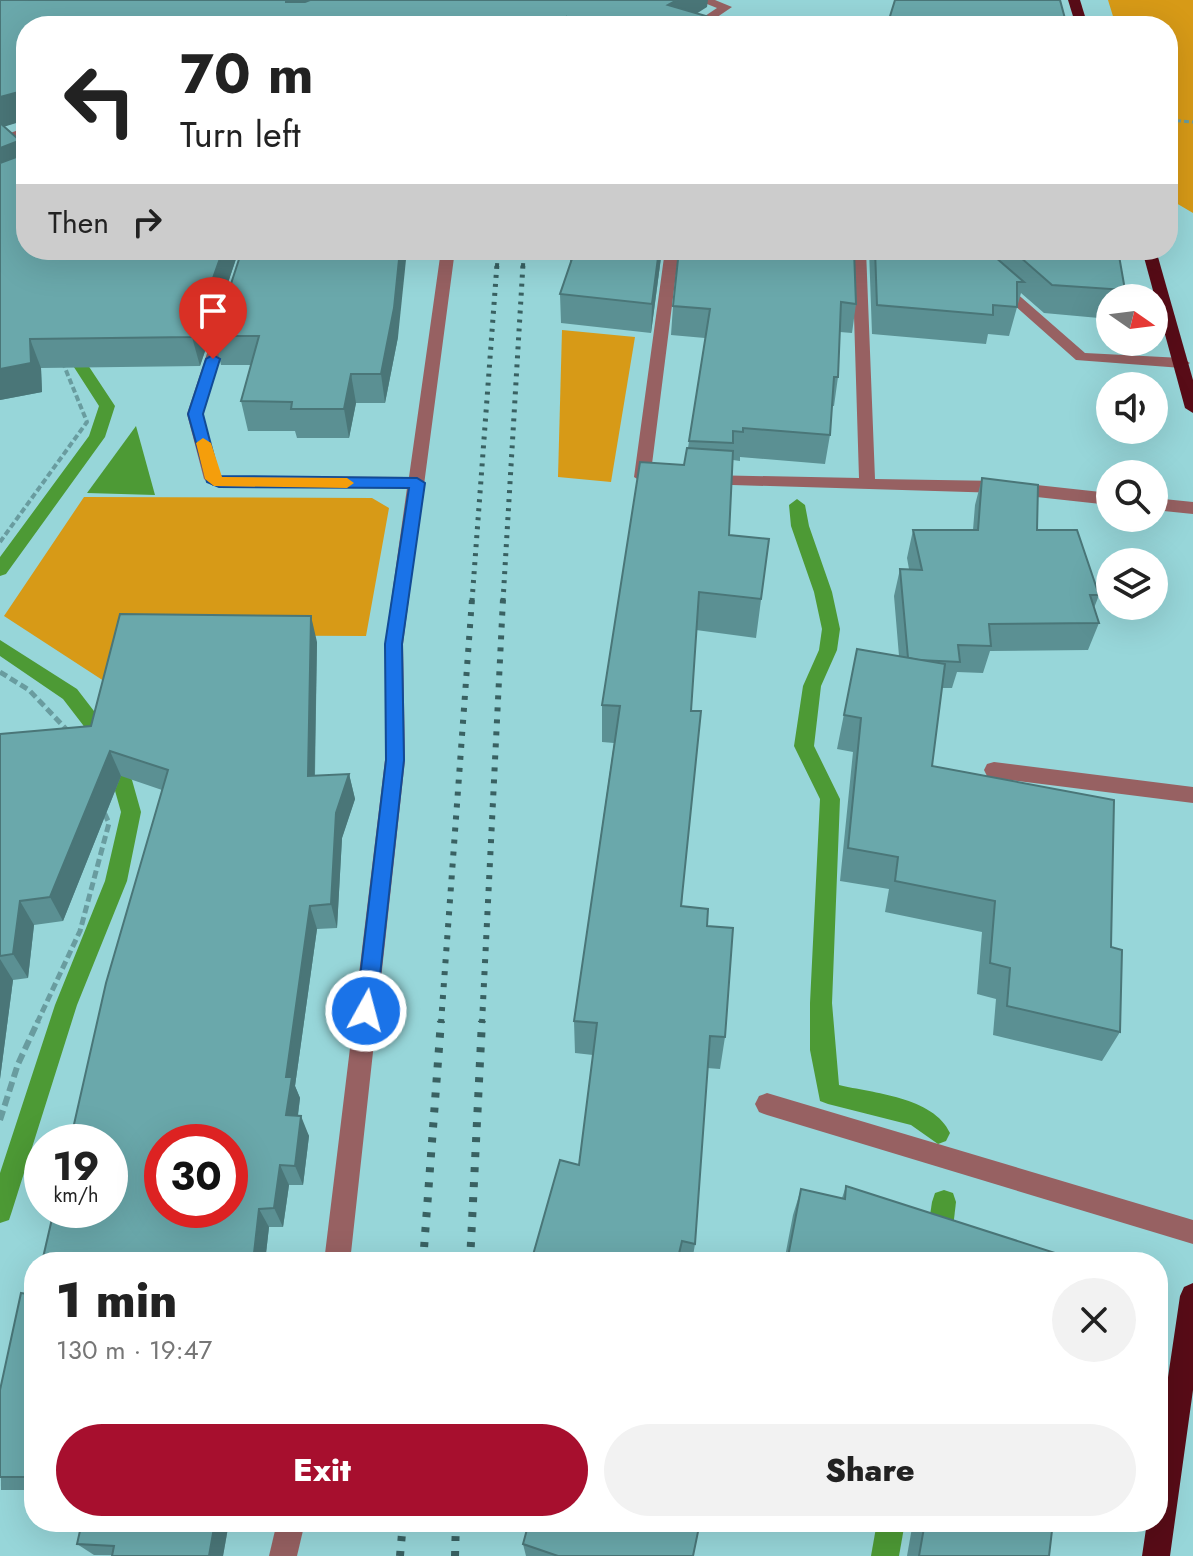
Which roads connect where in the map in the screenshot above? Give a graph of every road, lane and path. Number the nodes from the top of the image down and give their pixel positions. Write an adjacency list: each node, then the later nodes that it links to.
1 (703, 0): 3 (street)
2 (738, 0): 3 (street)
3 (726, 7): 4 (street)
4 (712, 16)
5 (447, 260): 14 (street)
6 (671, 260): 15 (street)
7 (859, 260): 15 (street)
8 (970, 260): 12 (street)
9 (1152, 260): 12 (main road)
10 (228, 310): 14 (street)
11 (56, 354): 19 (path)
12 (1182, 363): 13 (main road)
13 (1193, 408)
14 (417, 483): 28 (street)
15 (867, 483): 16 (street)
16 (1096, 497)
17 (1168, 505): 18 (street)
18 (1193, 508)
19 (0, 542)
20 (0, 672): 21 (path)
21 (70, 733)
22 (994, 770): 23 (street)
23 (1193, 795)
24 (98, 797): 26 (path)
25 (767, 1104): 27 (street)
26 (0, 1120)
27 (1193, 1232)
28 (338, 1252)
29 (1193, 1296): 30 (main road)
30 (1168, 1472)
31 (289, 1532): 33 (street)
32 (1159, 1532): 34 (main road)
33 (283, 1556)
34 (1156, 1556)

